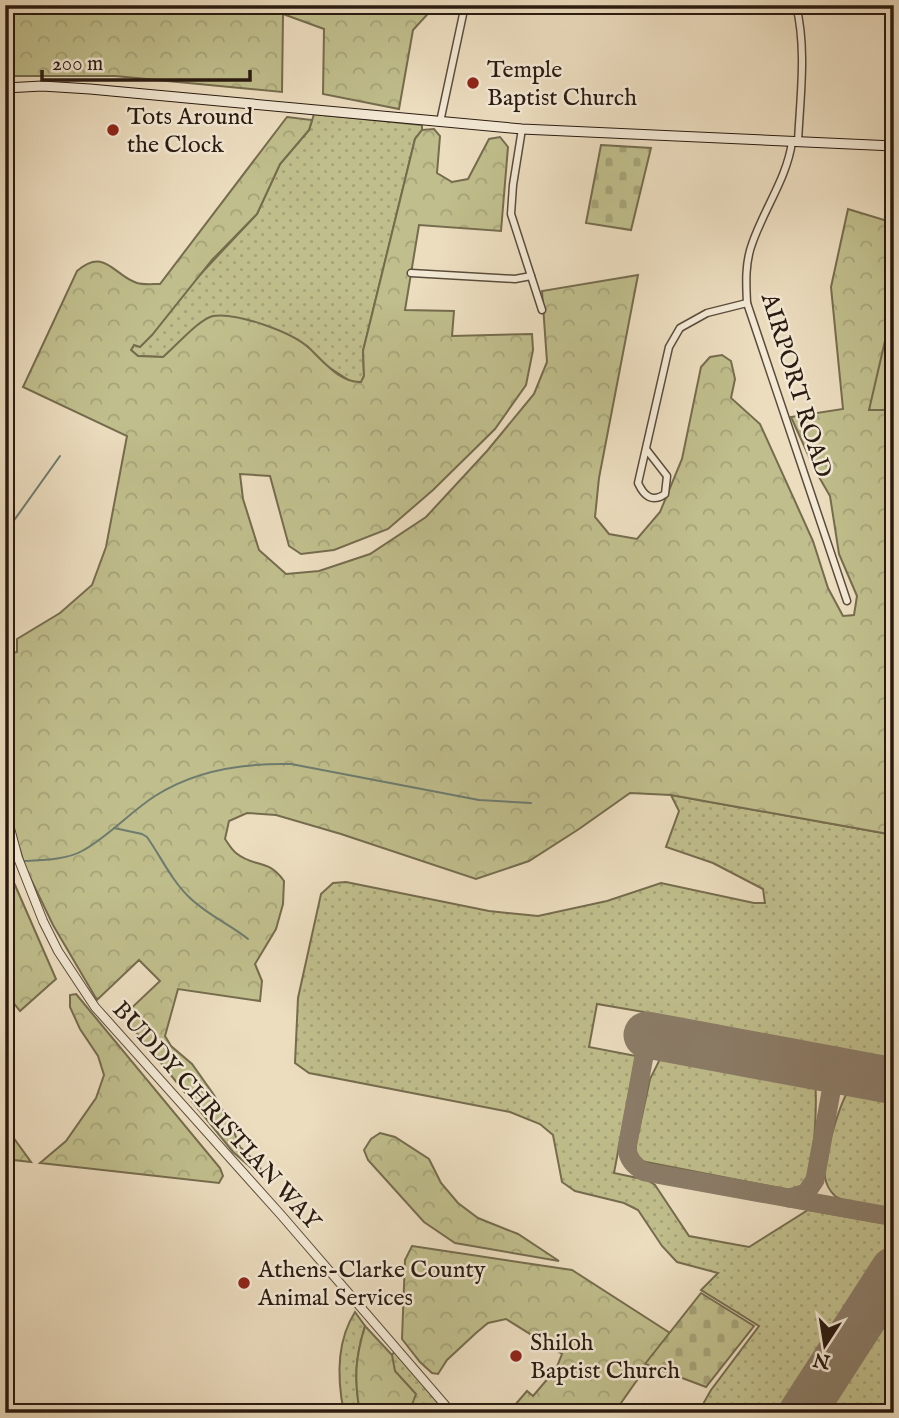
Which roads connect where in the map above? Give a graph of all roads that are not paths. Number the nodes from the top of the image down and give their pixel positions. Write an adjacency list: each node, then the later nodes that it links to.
1 (465, 5): 4 (street)
2 (796, 5): 6 (street, AIRPORT ROAD)
3 (5, 88): 4 (main road)
4 (440, 122): 5 (main road)
5 (522, 129): 6 (main road); 9 (street)
6 (795, 142): 7 (main road); 10 (street, AIRPORT ROAD)
7 (894, 146)
8 (411, 273): 9 (street)
9 (531, 276): 11 (street)
10 (747, 303): 12 (street); 13 (street, AIRPORT ROAD)
11 (542, 310)
12 (646, 449): 12 (street)
13 (847, 601)
14 (5, 810): 15 (street, BUDDY CHRISTIAN WAY)
15 (452, 1413)

